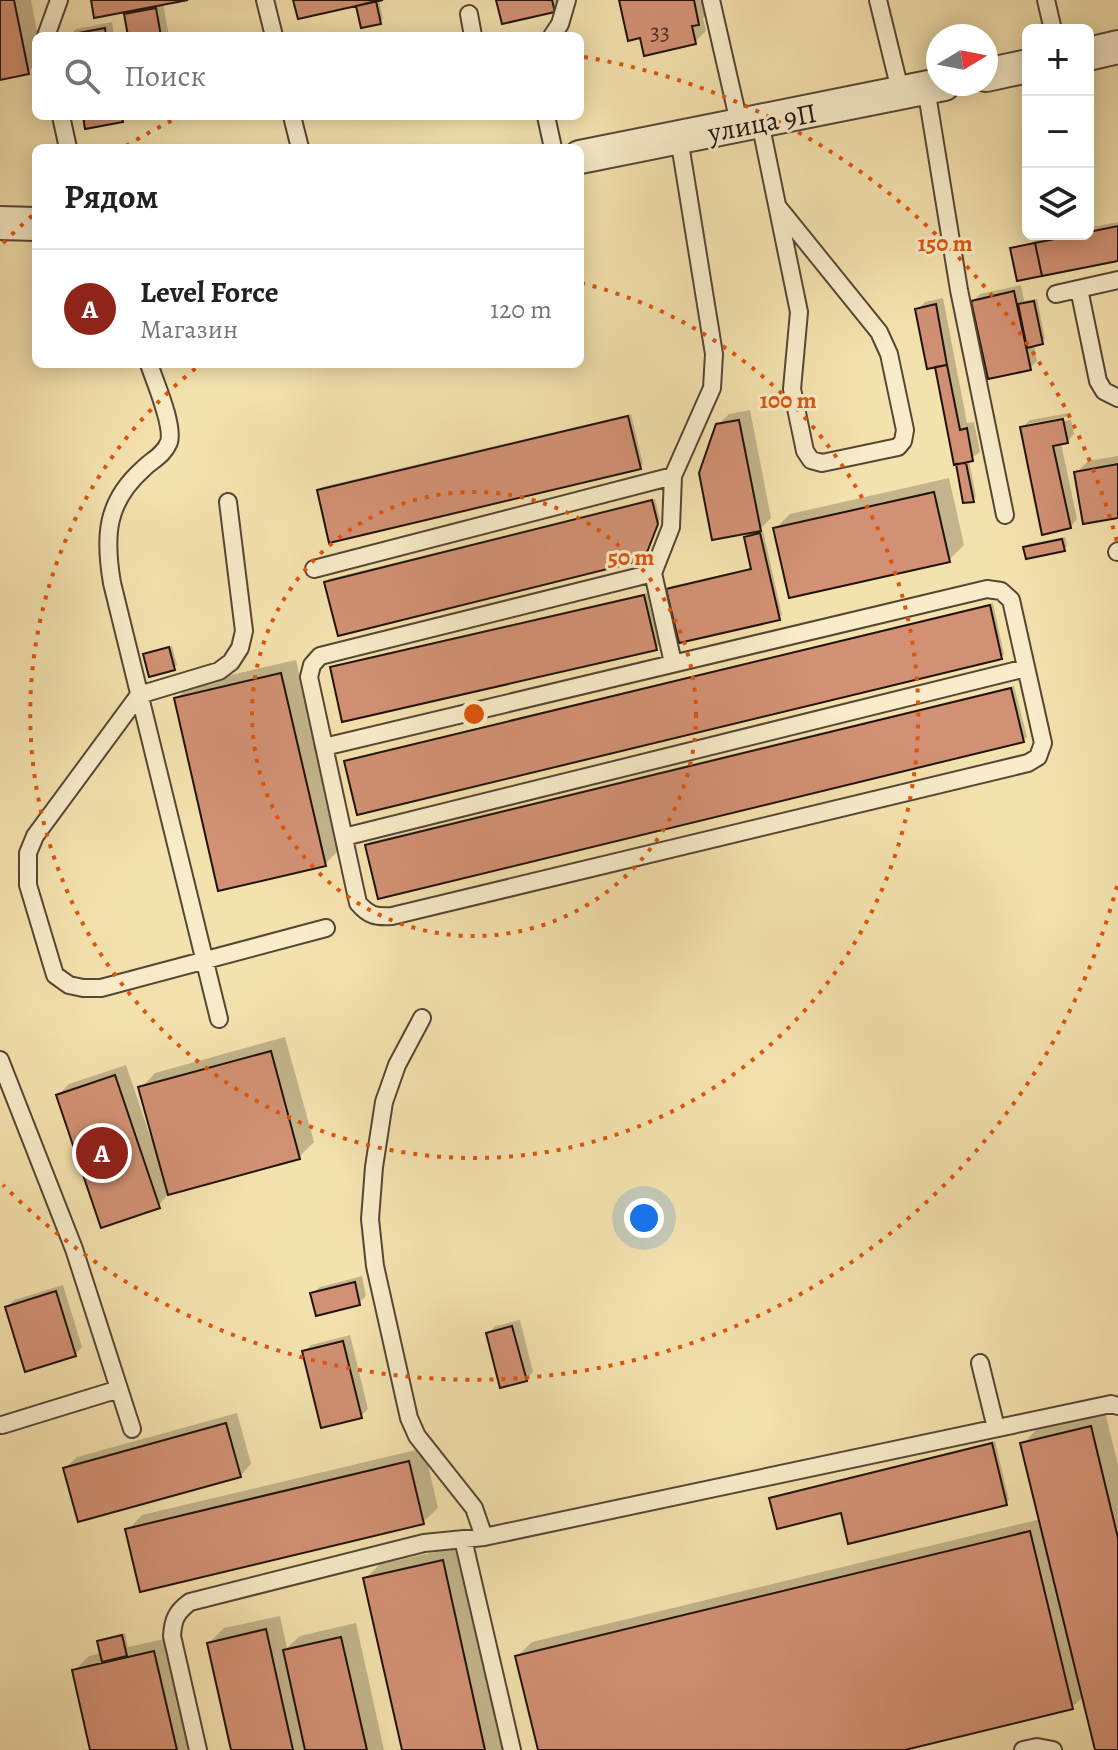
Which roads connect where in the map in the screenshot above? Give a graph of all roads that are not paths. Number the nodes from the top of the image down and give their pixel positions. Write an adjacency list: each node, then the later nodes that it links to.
1 (59, 0): 9 (lane)
2 (265, 0): 10 (lane)
3 (567, 0): 12 (lane)
4 (711, 0): 21 (lane)
5 (878, 0): 17 (lane)
6 (1046, 0): 8 (lane)
7 (469, 14): 11 (lane)
8 (1052, 24)
9 (47, 32)
10 (273, 32)
11 (472, 32)
12 (555, 32)
13 (1118, 47): 14 (street)
14 (1094, 53)
15 (1022, 67): 16 (street)
16 (998, 72)
17 (924, 89): 21 (street, улица 9П); 37 (lane)
18 (62, 120): 23 (lane)
19 (293, 120): 24 (lane)
20 (547, 120): 25 (lane)
21 (750, 124): 22 (street, улица 9П); 27 (lane)
22 (679, 138): 26 (street, улица 9П); 35 (lane)
23 (67, 144)
24 (299, 144)
25 (552, 144)
26 (584, 156)
27 (778, 207): 27 (lane)
28 (0, 223): 29 (street)
29 (32, 224)
30 (1118, 280): 31 (lane)
31 (1079, 289): 32 (lane); 34 (lane)
32 (1056, 294)
33 (150, 368): 42 (lane)
34 (1118, 398)
35 (673, 476): 38 (lane); 39 (lane)
36 (228, 502): 42 (lane)
37 (1005, 515)
38 (314, 569)
39 (653, 573): 40 (lane); 43 (lane)
40 (673, 663): 41 (lane); 43 (lane)
41 (1026, 668): 44 (lane); 44 (lane)
42 (139, 695): 46 (lane); 46 (lane)
43 (324, 747): 44 (lane)
44 (344, 837)
45 (326, 928): 46 (lane)
46 (204, 960): 48 (lane)
47 (422, 1018): 56 (lane)
48 (219, 1019)
49 (0, 1060): 51 (lane)
50 (980, 1363): 54 (lane)
51 (119, 1389): 53 (lane); 55 (lane)
52 (1118, 1406): 54 (lane)
53 (2, 1425)
54 (996, 1428): 56 (lane)
55 (132, 1429)
56 (484, 1537): 57 (lane)
57 (463, 1539): 58 (lane); 59 (lane)
58 (198, 1750)
59 (512, 1750)
60 (1023, 1750): 61 (lane)
61 (1053, 1750)

